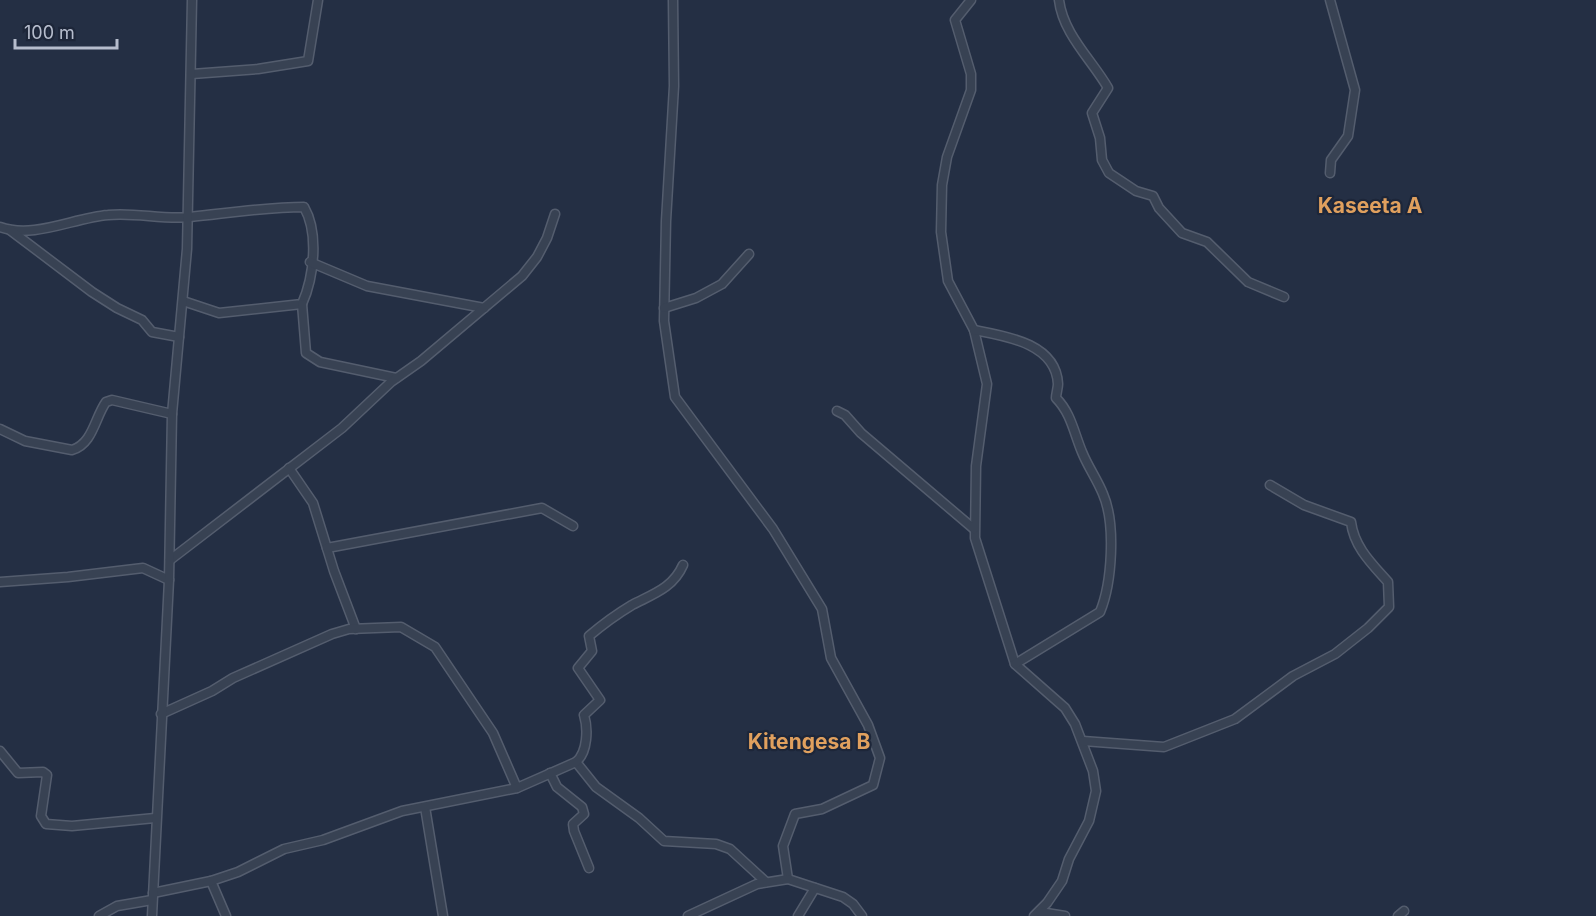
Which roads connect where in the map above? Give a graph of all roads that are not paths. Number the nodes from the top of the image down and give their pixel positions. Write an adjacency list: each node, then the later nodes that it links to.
1 (192, 0): 7 (street)
2 (318, 0): 7 (street)
3 (673, 0): 19 (street)
4 (970, 0): 20 (street)
5 (1059, 0): 15 (street)
6 (1330, 0): 8 (street)
7 (192, 74): 10 (street)
8 (1330, 173)
9 (555, 214): 18 (street)
10 (188, 217): 12 (street); 14 (street); 16 (street)
11 (0, 226): 12 (street)
12 (10, 230): 21 (street)
13 (749, 254): 19 (street)
14 (310, 262): 17 (street); 18 (street)
15 (1284, 297)
16 (183, 301): 17 (street); 21 (street)
17 (302, 304): 22 (street)
18 (484, 308): 22 (street)
19 (664, 308): 46 (street)
20 (974, 330): 29 (street); 36 (street)
21 (179, 337): 24 (street)
22 (396, 378): 26 (street)
23 (837, 411): 29 (street)
24 (172, 414): 25 (street); 31 (street)
25 (0, 429)
26 (289, 468): 30 (street); 31 (street)
27 (1270, 485): 38 (street)
28 (573, 526): 30 (street)
29 (974, 529): 36 (street)
30 (327, 549): 35 (street)
31 (170, 560): 33 (street)
32 (682, 565): 40 (street)
33 (169, 580): 34 (street); 37 (street)
34 (0, 582)
35 (356, 629): 37 (street); 42 (street)
36 (1015, 664): 38 (street)
37 (161, 714): 44 (street)
38 (1083, 741): 51 (street)
39 (0, 752): 44 (street)
40 (576, 762): 41 (street); 48 (street)
41 (550, 772): 42 (street); 45 (street)
42 (517, 788): 43 (street)
43 (424, 807): 47 (street); 55 (street)
44 (155, 818): 50 (street)
45 (589, 868)
46 (789, 879): 48 (street); 49 (street)
47 (211, 881): 50 (street); 54 (street)
48 (766, 882): 56 (street)
49 (815, 888): 57 (street); 58 (street)
50 (153, 897): 52 (street); 53 (street)
51 (1037, 914): 59 (street)
52 (99, 916)
53 (152, 916)
54 (226, 916)
55 (443, 916)
56 (688, 916)
57 (798, 916)
58 (862, 916)
59 (1065, 916)

